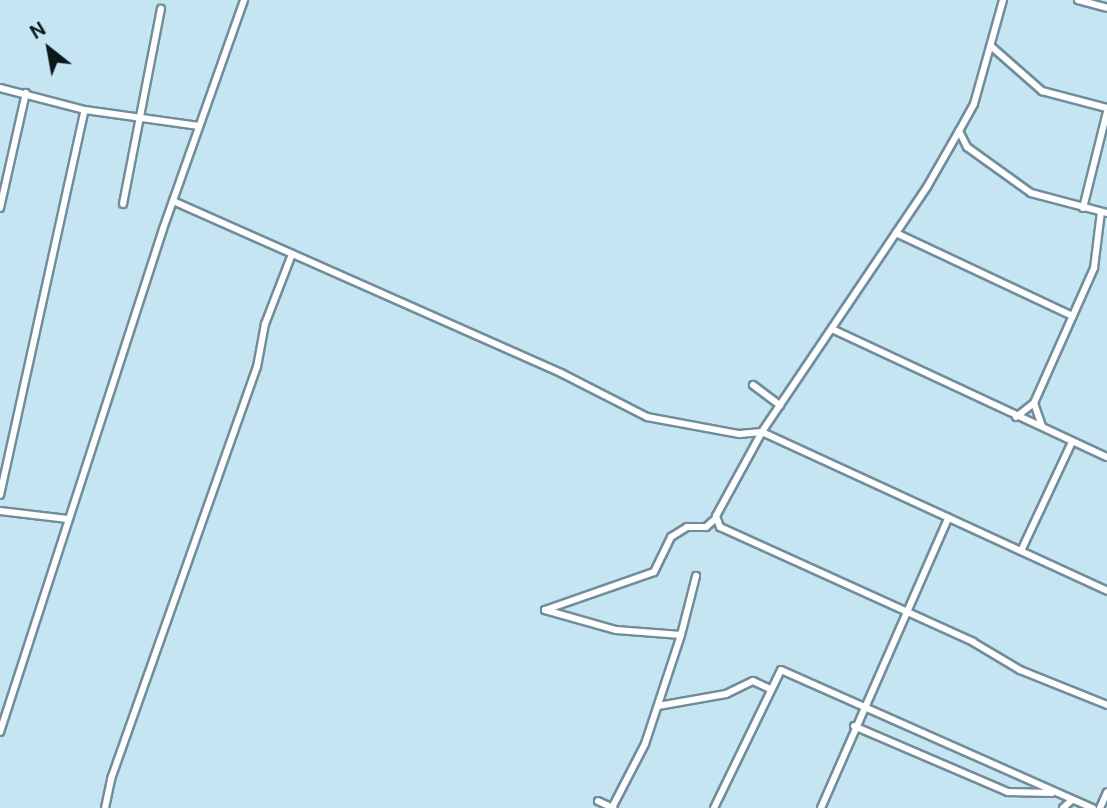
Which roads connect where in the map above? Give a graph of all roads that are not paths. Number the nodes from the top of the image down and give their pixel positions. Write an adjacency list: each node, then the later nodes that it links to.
1 (244, 0): 12 (street)
2 (1003, 0): 6 (street)
3 (1078, 0): 4 (street)
4 (1107, 8)
5 (161, 9): 11 (street)
6 (992, 47): 10 (street); 13 (street)
7 (0, 89): 8 (street)
8 (26, 93): 9 (street); 16 (street)
9 (85, 110): 11 (street); 31 (street)
10 (1107, 110): 17 (street)
11 (142, 117): 12 (street); 15 (street)
12 (200, 126): 14 (street)
13 (959, 131): 17 (street); 19 (street)
14 (173, 201): 20 (street); 34 (street)
15 (123, 204)
16 (0, 208)
17 (1083, 208): 18 (street)
18 (1104, 213): 21 (street)
19 (896, 233): 21 (street); 22 (street)
20 (292, 254): 28 (street); 51 (street)
21 (1072, 316): 24 (street)
22 (832, 329): 25 (street); 26 (street)
23 (752, 385): 25 (street)
24 (1034, 403): 26 (street); 27 (street)
25 (780, 405): 28 (street)
26 (1016, 416): 27 (street)
27 (1044, 429): 29 (street)
28 (762, 432): 33 (street); 35 (street)
29 (1072, 442): 30 (street); 36 (street)
30 (1107, 457)
31 (0, 495)
32 (0, 511): 34 (street)
33 (948, 518): 36 (street); 39 (street)
34 (68, 519): 46 (street)
35 (715, 520): 39 (street); 40 (street)
36 (1021, 551): 38 (street)
37 (696, 576): 40 (street)
38 (1107, 591)
39 (903, 614): 42 (street); 44 (street)
40 (681, 635): 43 (street)
41 (770, 689): 43 (street); 44 (street); 53 (street)
42 (1107, 705)
43 (658, 706): 52 (street)
44 (862, 707): 45 (street); 48 (street)
45 (854, 726): 48 (street); 54 (street)
46 (0, 732)
47 (1107, 792): 57 (street)
48 (1055, 793): 49 (street)
49 (1072, 800): 55 (street); 56 (street)
50 (598, 801): 52 (street)
51 (105, 808)
52 (612, 808)
53 (714, 808)
54 (821, 808)
55 (1063, 808)
56 (1093, 808)
57 (1100, 808)

